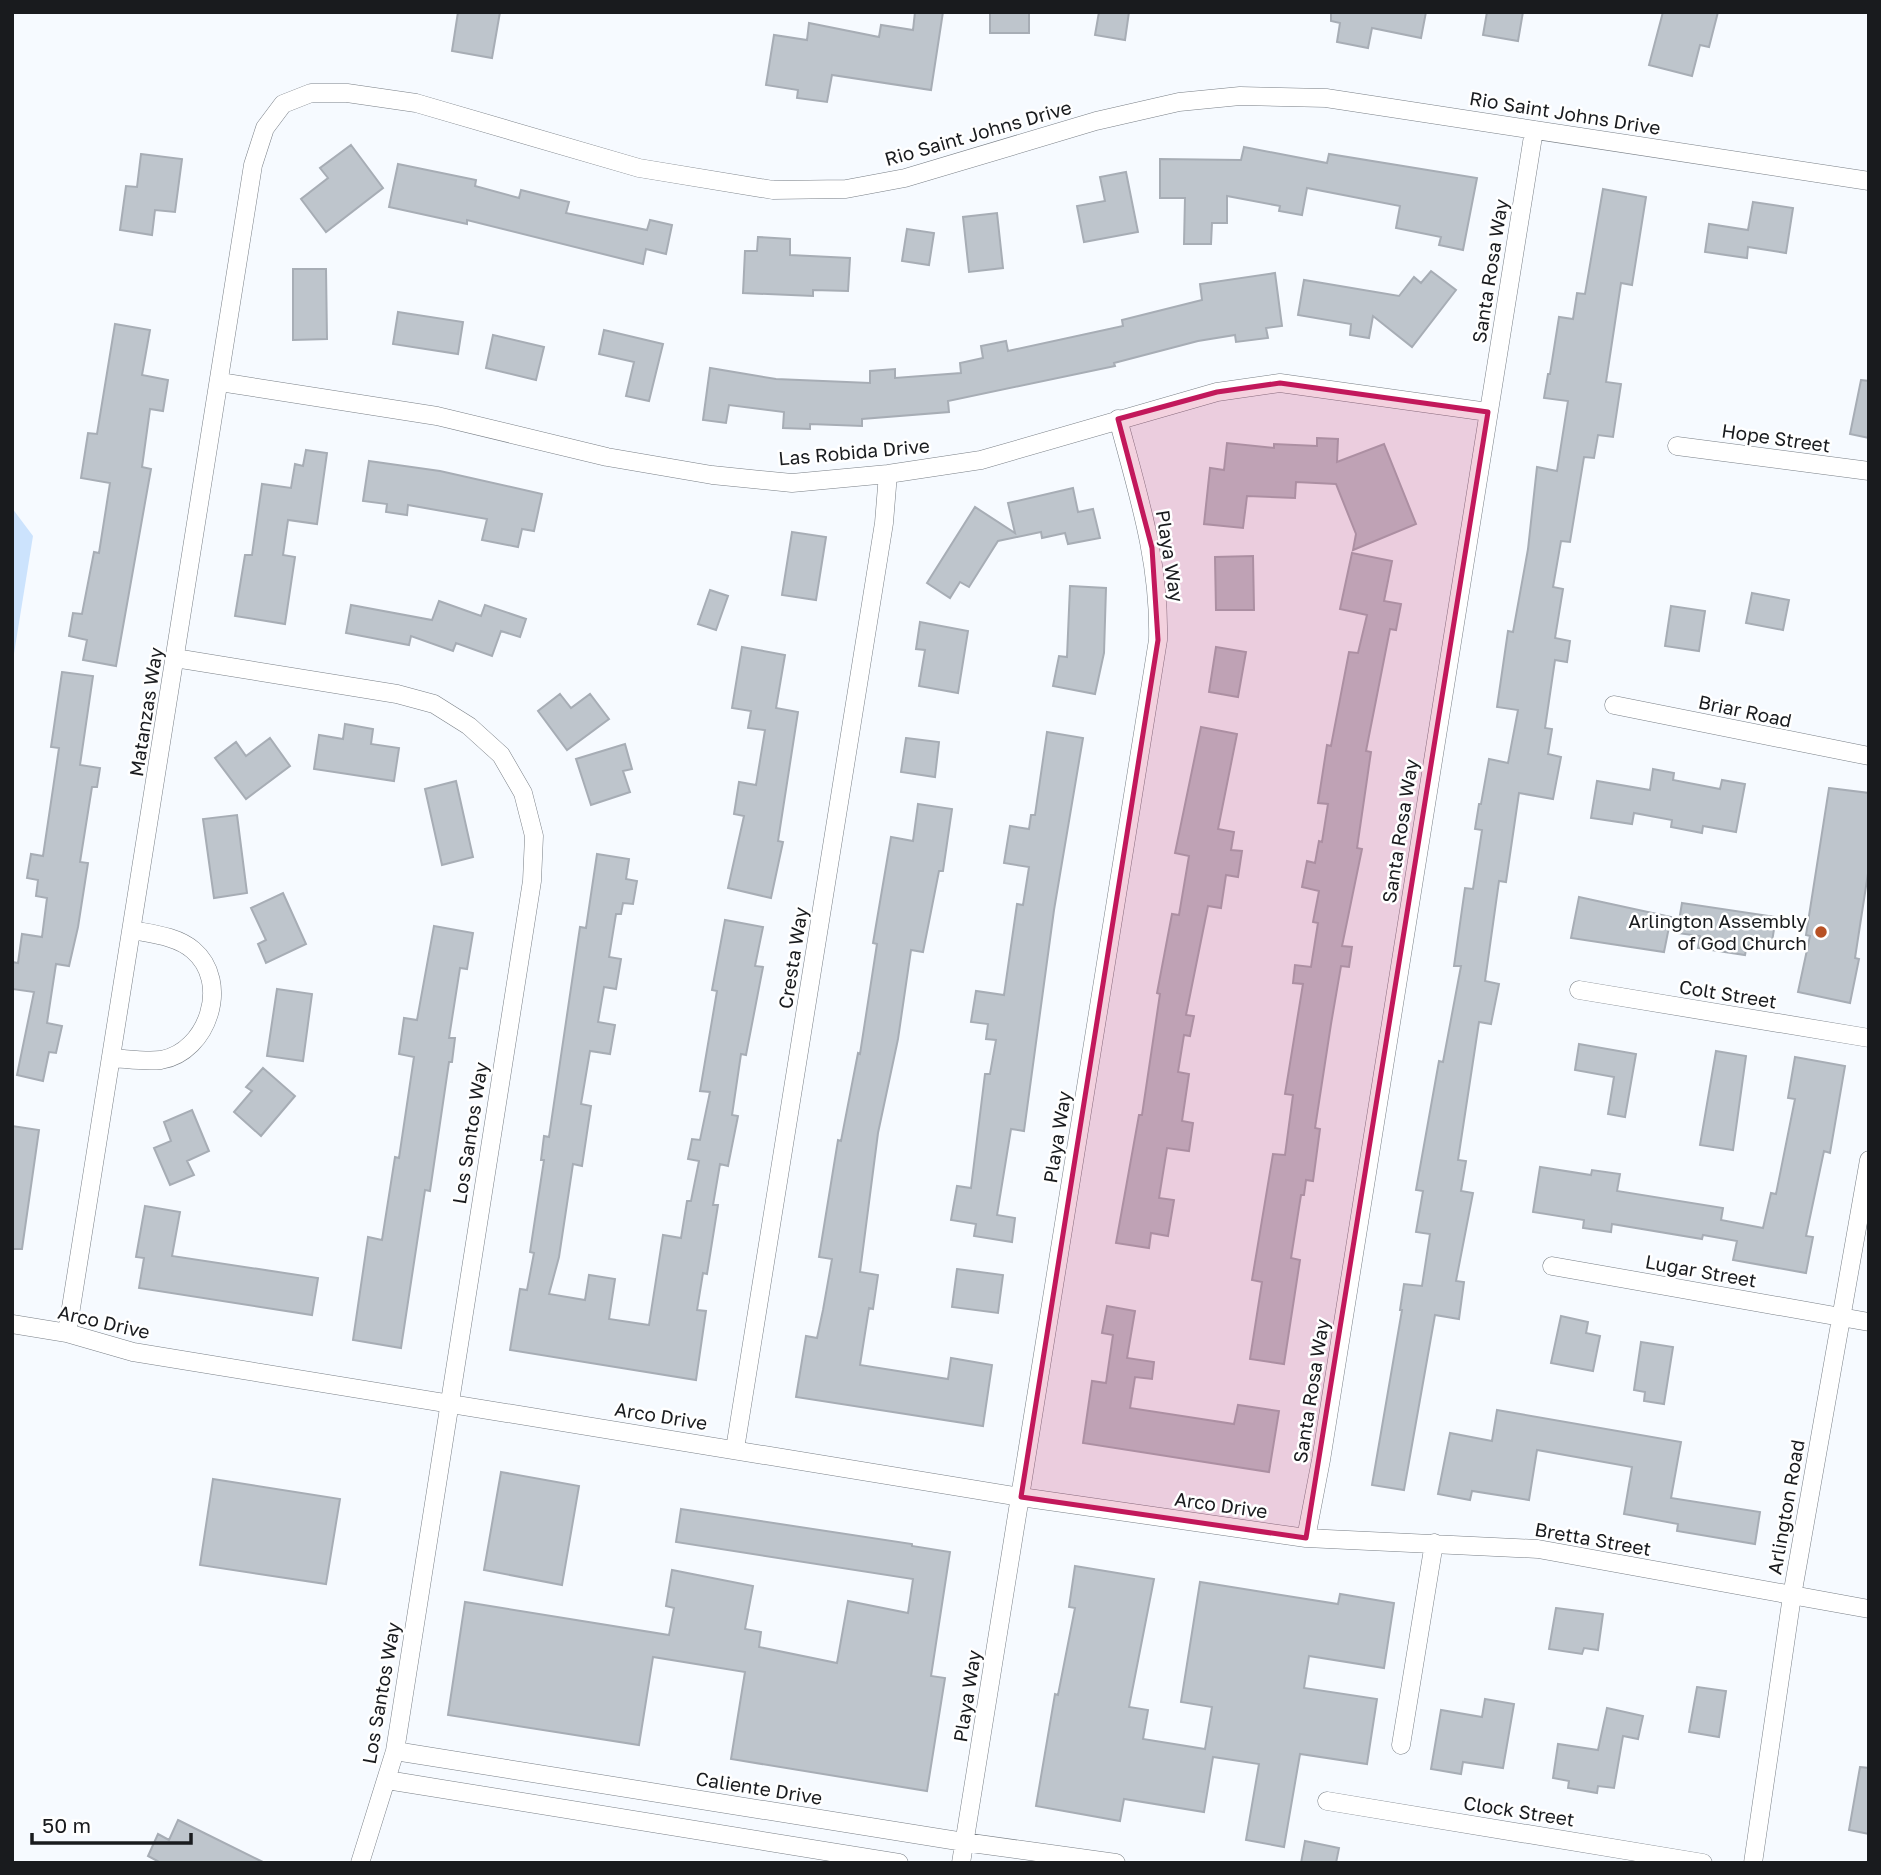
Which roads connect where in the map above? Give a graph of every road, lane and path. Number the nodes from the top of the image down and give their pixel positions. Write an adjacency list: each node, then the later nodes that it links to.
1 (283, 104): 2 (street, Rio Saint Johns Drive); 4 (street, Matanzas Way)
2 (1534, 130): 3 (street, Rio Saint Johns Drive); 5 (street, Santa Rosa Way)
3 (1869, 181)
4 (220, 382): 9 (street, Las Robida Drive); 10 (street, Matanzas Way)
5 (1488, 412): 6 (street, Las Robida Drive); 26 (street, Santa Rosa Way)
6 (1118, 419): 9 (street, Las Robida Drive); 25 (street, Playa Way)
7 (1677, 446): 8 (street, Hope Street)
8 (1869, 471)
9 (887, 474): 24 (street, Cresta Way)
10 (176, 658): 13 (street, Matanzas Way); 23 (street, Los Santos Way)
11 (1614, 705): 12 (street, Briar Road)
12 (1869, 756)
13 (132, 930): 16 (street, Matanzas Way); 16 (street)
14 (1579, 990): 15 (street, Colt Street)
15 (1869, 1038)
16 (112, 1058): 22 (street, Matanzas Way)
17 (1869, 1160): 19 (street, Arlington Road)
18 (1552, 1266): 19 (street, Lugar Street)
19 (1842, 1317): 20 (street, Lugar Street); 28 (street, Arlington Road)
20 (1869, 1322)
21 (12, 1324): 22 (street, Arco Drive)
22 (67, 1333): 23 (street, Arco Drive)
23 (448, 1403): 24 (street, Arco Drive); 31 (street, Los Santos Way)
24 (735, 1449): 25 (street, Arco Drive)
25 (1021, 1497): 26 (street, Arco Drive); 36 (street, Playa Way)
26 (1306, 1538): 27 (street, Bretta Street)
27 (1434, 1543): 28 (street, Bretta Street); 30 (street)
28 (1792, 1596): 29 (street, Bretta Street); 42 (street, Arlington Road)
29 (1869, 1609)
30 (1401, 1745)
31 (395, 1751): 32 (street, Los Santos Way); 33 (street, Caliente Drive)
32 (387, 1780): 35 (street); 37 (street, Los Santos Way)
33 (599, 1785): 35 (street); 36 (street, Caliente Drive)
34 (1327, 1801): 41 (street, Clock Street)
35 (593, 1814): 38 (street)
36 (964, 1842): 39 (street, Playa Way); 40 (street, Caliente Drive)
37 (360, 1863)
38 (899, 1863)
39 (961, 1863)
40 (1116, 1863)
41 (1703, 1863)
42 (1753, 1863)

